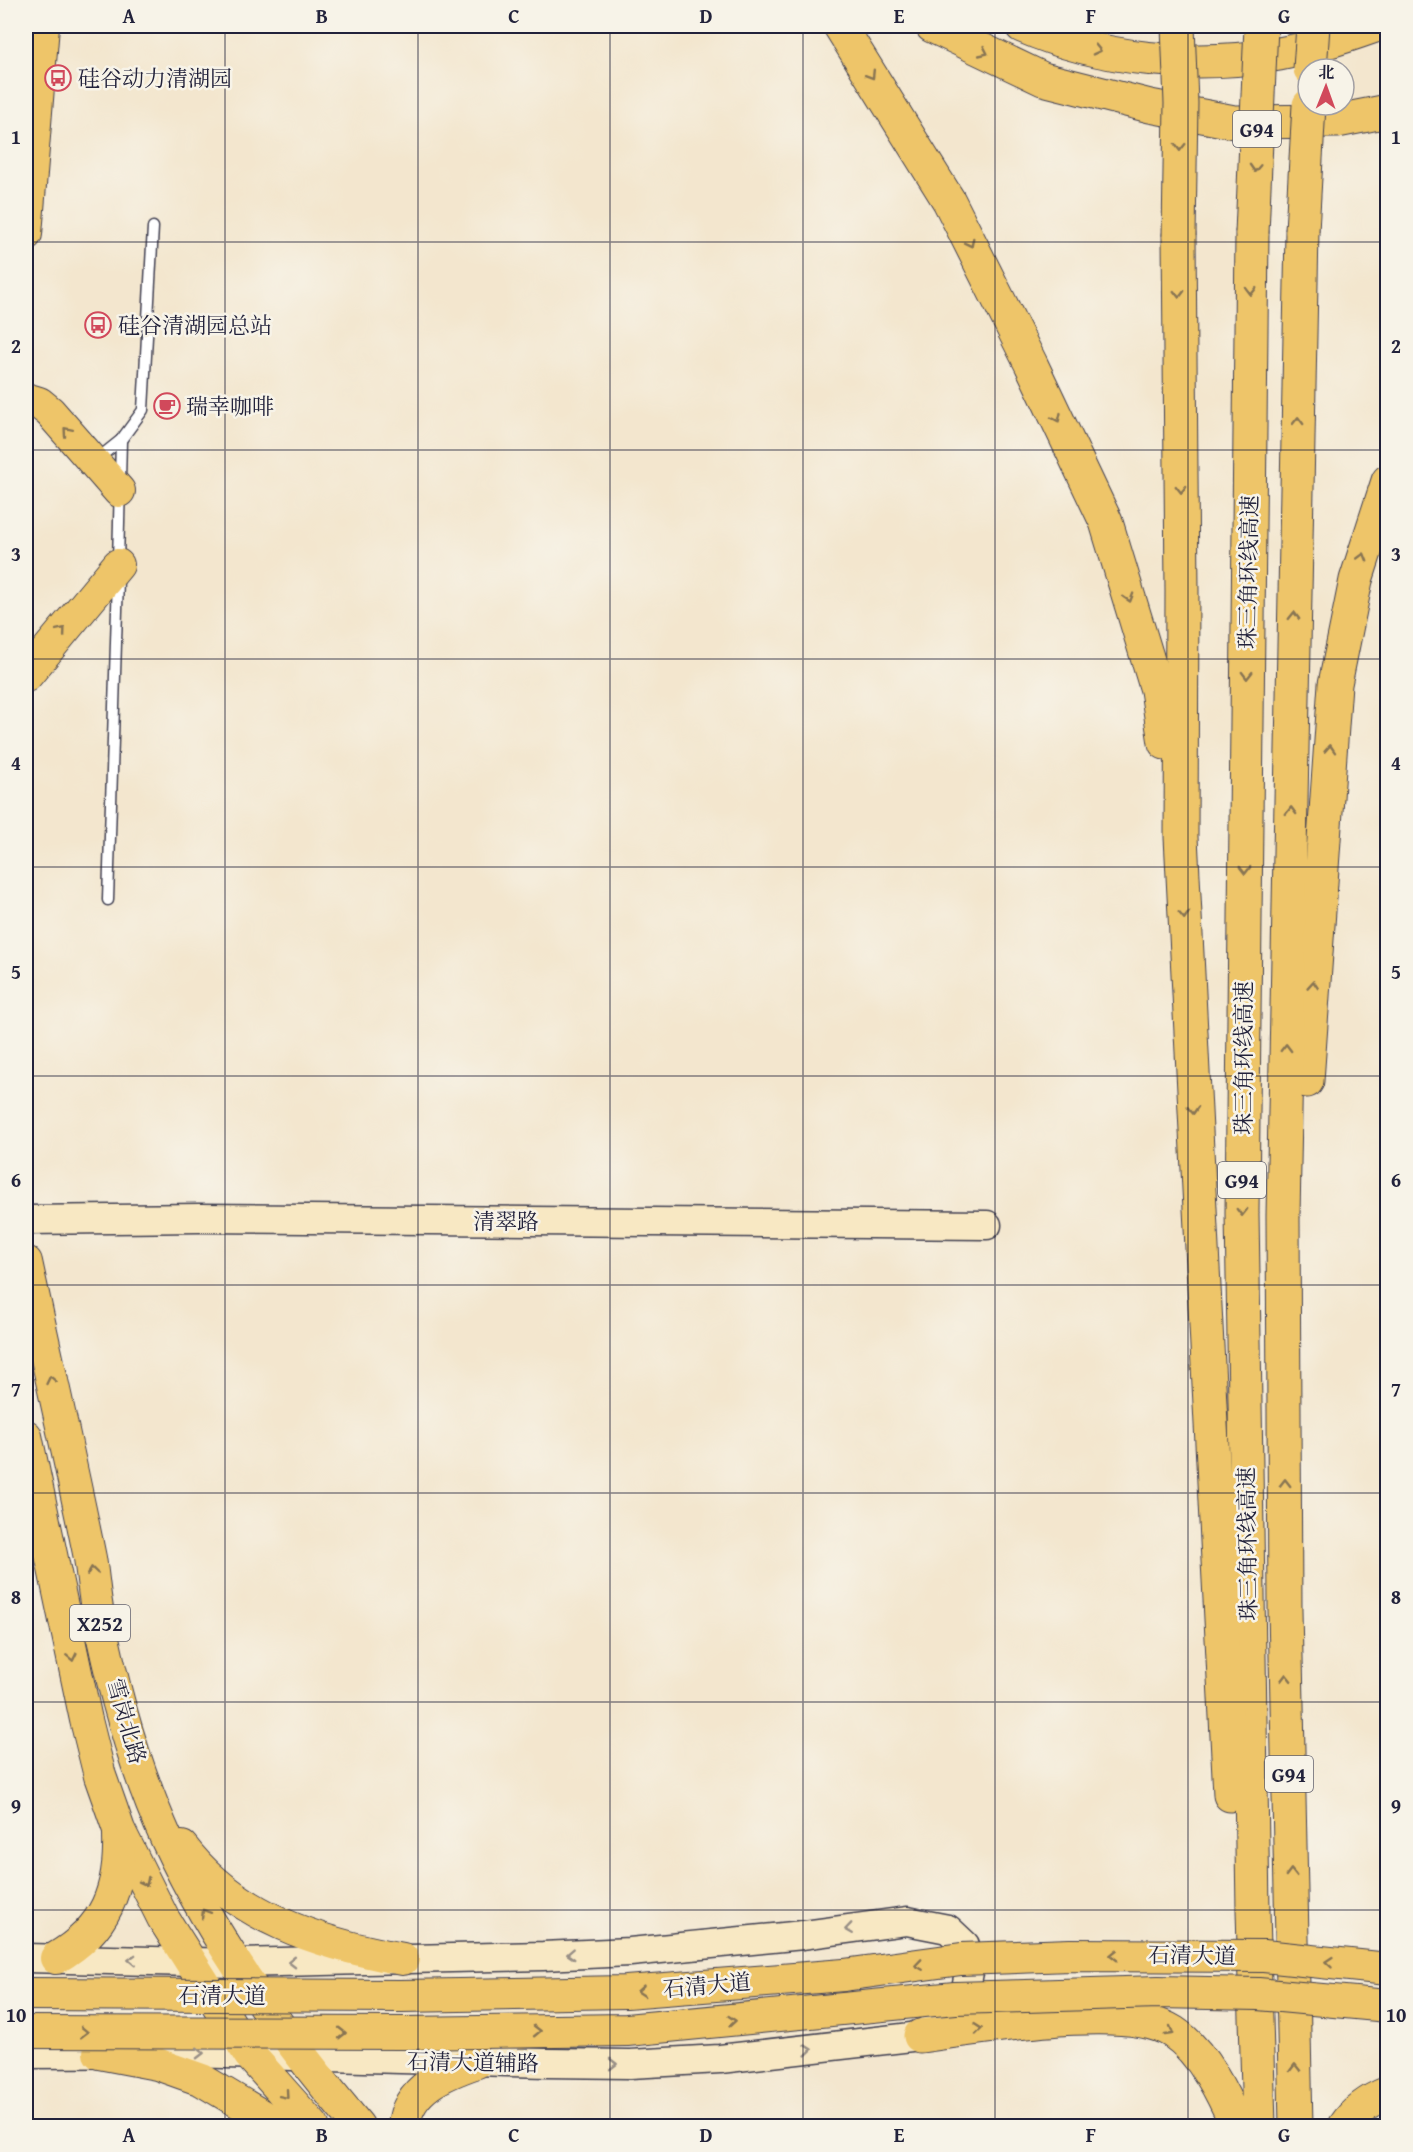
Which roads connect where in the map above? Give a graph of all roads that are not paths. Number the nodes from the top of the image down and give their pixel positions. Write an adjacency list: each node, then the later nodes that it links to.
1 (43, 26): 13 (main road)
2 (840, 26): 21 (highway, one-way to 21)
3 (932, 26): 10 (highway, one-way to 10)
4 (1022, 26): 8 (highway, one-way to 8)
5 (1178, 26): 21 (highway, one-way to 21, bridge)
6 (1261, 26): 30 (highway, 珠三角环线高速 / G94, one-way to 30, bridge)
7 (1313, 26): 9 (highway, bridge)
8 (1376, 26)
9 (1312, 57)
10 (1388, 111)
11 (1308, 117): 26 (highway, 珠三角环线高速 / G94, one-way to 11, bridge)
12 (153, 227): 15 (lane)
13 (26, 234)
14 (26, 399): 16 (main road, one-way to 14)
15 (121, 440): 16 (lane); 18 (lane)
16 (93, 462): 18 (main road)
17 (1388, 481): 26 (highway, one-way to 17)
18 (119, 491): 19 (lane)
19 (118, 565): 20 (main road, one-way to 19); 22 (lane)
20 (26, 676)
21 (1181, 837): 30 (highway, one-way to 30)
22 (108, 900)
23 (26, 1220): 24 (main road, 清翠路)
24 (987, 1225)
25 (26, 1262): 28 (main road, 雪岗北路 / X252, one-way to 25)
26 (1285, 1421): 52 (highway, 珠三角环线高速 / G94, one-way to 26)
27 (26, 1436): 29 (main road, 雪岗北路 / X252, one-way to 29)
28 (158, 1816): 32 (main road); 34 (main road, 雪岗北路 / X252, one-way to 28)
29 (119, 1830): 31 (main road); 33 (main road, 雪岗北路 / X252, one-way to 33)
30 (1253, 1910): 51 (highway, 珠三角环线高速 / G94)
31 (40, 1958): 33 (main road, one-way to 31)
32 (403, 1959): 34 (main road, one-way to 34); 39 (main road, one-way to 32)
33 (190, 1963): 34 (main road); 42 (main road, 雪岗北路 / X252)
34 (236, 1963): 43 (main road, 雪岗北路 / X252)
35 (1388, 1969): 36 (main road, 石清大道, one-way to 36, bridge)
36 (26, 1994)
37 (1388, 2006): 38 (main road, 石清大道, one-way to 37, bridge)
38 (26, 2032)
39 (920, 2036): 44 (main road, 石清大道辅路, one-way to 39); 50 (highway, one-way to 50)
40 (26, 2054): 41 (main road, 石清大道辅路)
41 (99, 2054): 42 (main road, 石清大道辅路, one-way to 42); 46 (main road)
42 (249, 2054): 43 (main road, 石清大道辅路); 47 (main road, 雪岗北路 / X252, one-way to 47)
43 (303, 2056): 44 (main road, 石清大道辅路); 48 (main road, 雪岗北路 / X252)
44 (477, 2062): 49 (main road)
45 (1388, 2093): 53 (highway)
46 (279, 2127)
47 (312, 2127)
48 (358, 2127)
49 (404, 2127)
50 (1236, 2127)
51 (1259, 2127)
52 (1296, 2127)
53 (1346, 2127)

